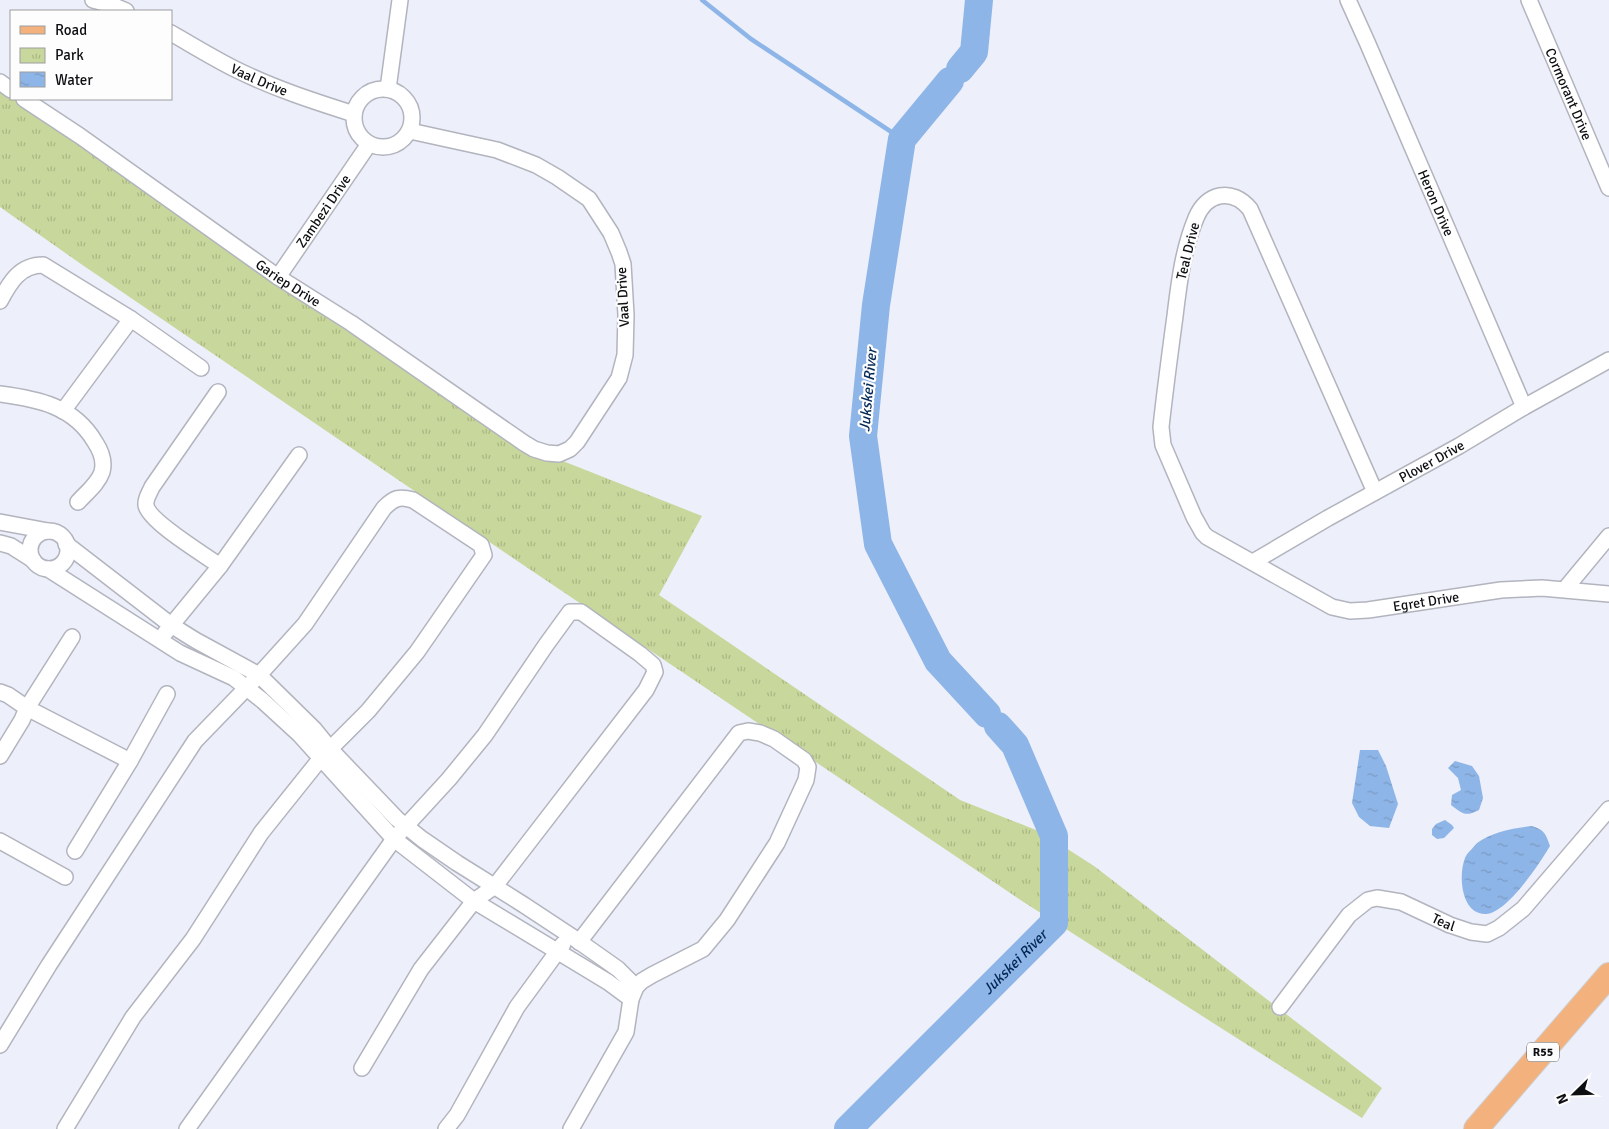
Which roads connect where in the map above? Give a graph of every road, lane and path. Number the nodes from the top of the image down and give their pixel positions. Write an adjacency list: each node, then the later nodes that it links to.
1 (93, 0): 5 (street)
2 (400, 0): 7 (street)
3 (1348, 0): 20 (street, Heron Drive)
4 (1529, 0): 12 (street, Cormorant Drive)
5 (123, 10)
6 (172, 34): 9 (street, Vaal Drive)
7 (388, 88): 9 (street); 10 (street)
8 (26, 100): 13 (street, Gariep Drive)
9 (354, 114): 11 (street)
10 (410, 131): 11 (street); 22 (street, Vaal Drive)
11 (370, 144): 13 (street, Zambezi Drive)
12 (1609, 188)
13 (278, 277): 22 (street, Gariep Drive)
14 (0, 301): 15 (street)
15 (131, 319): 17 (street); 21 (street)
16 (1609, 360): 20 (street, Plover Drive)
17 (201, 368)
18 (218, 392): 33 (street)
19 (0, 394): 21 (street)
20 (1524, 407): 24 (street, Plover Drive)
21 (62, 411): 25 (street)
22 (559, 454)
23 (299, 455): 33 (street)
24 (1374, 492): 32 (street, Plover Drive); 32 (street, Teal Drive)
25 (78, 502)
26 (0, 522): 27 (street)
27 (48, 532): 30 (street); 31 (street)
28 (1609, 536): 35 (street)
29 (0, 542): 31 (street)
30 (66, 544): 34 (street); 37 (street)
31 (33, 560): 34 (street)
32 (1253, 562): 35 (street, Egret Drive)
33 (220, 566): 37 (street)
34 (48, 569): 39 (street)
35 (1565, 589): 36 (street, Egret Drive)
36 (1609, 594)
37 (171, 626): 39 (street); 40 (street)
38 (72, 637): 44 (street)
39 (159, 640): 41 (street)
40 (259, 675): 41 (street); 45 (street); 45 (street)
41 (246, 688): 45 (street); 61 (street)
42 (0, 692): 44 (street)
43 (167, 694): 47 (street)
44 (27, 708): 46 (street); 47 (street)
45 (326, 754): 49 (street); 50 (street); 63 (street)
46 (0, 756)
47 (130, 761): 52 (street)
48 (1609, 809): 60 (street, Teal)
49 (407, 826): 50 (street); 54 (street); 54 (street)
50 (394, 839): 55 (street); 64 (street)
51 (0, 841): 53 (street)
52 (76, 850)
53 (65, 877)
54 (494, 886): 55 (street); 56 (street)
55 (474, 901): 57 (street); 62 (street)
56 (574, 939): 57 (street); 59 (street); 59 (street)
57 (558, 951): 59 (street); 65 (street)
58 (1609, 975): 67 (main road, R55)
59 (633, 993): 66 (street)
60 (1280, 1007)
61 (0, 1045)
62 (362, 1068)
63 (65, 1129)
64 (187, 1129)
65 (446, 1129)
66 (571, 1129)
67 (1476, 1129)

